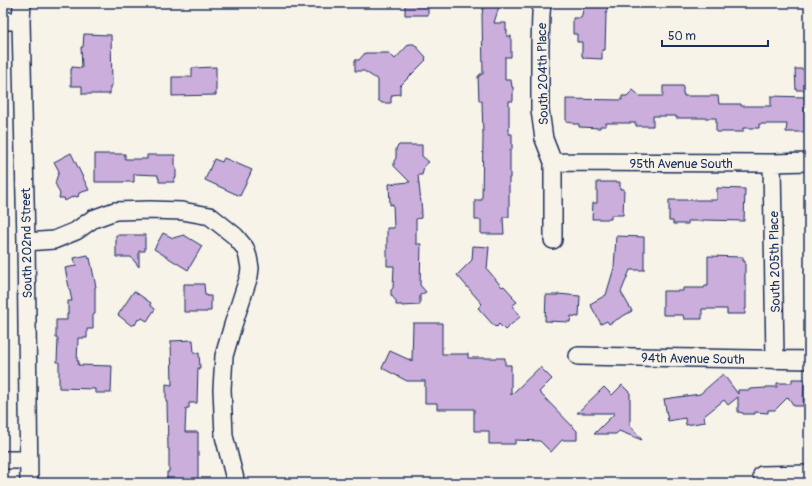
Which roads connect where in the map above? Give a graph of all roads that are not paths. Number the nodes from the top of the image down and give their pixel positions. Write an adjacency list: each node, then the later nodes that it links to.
1 (22, 3): 4 (street, South 202nd Street)
2 (542, 3): 5 (street, South 204th Place)
3 (3, 21): 4 (street)
4 (21, 21): 9 (street, South 202nd Street)
5 (553, 162): 7 (street, 95th Avenue South); 8 (street, South 204th Place)
6 (809, 162): 7 (street, 95th Avenue South)
7 (772, 163): 11 (street, South 205th Place)
8 (553, 240)
9 (26, 242): 14 (street, South 202nd Street); 18 (street)
10 (578, 356): 11 (street, 94th Avenue South)
11 (775, 360): 12 (street, 94th Avenue South)
12 (809, 360)
13 (3, 460): 14 (street)
14 (29, 460): 17 (street, South 202nd Street)
15 (809, 474): 16 (street)
16 (762, 475)
17 (29, 483)
18 (236, 483)

